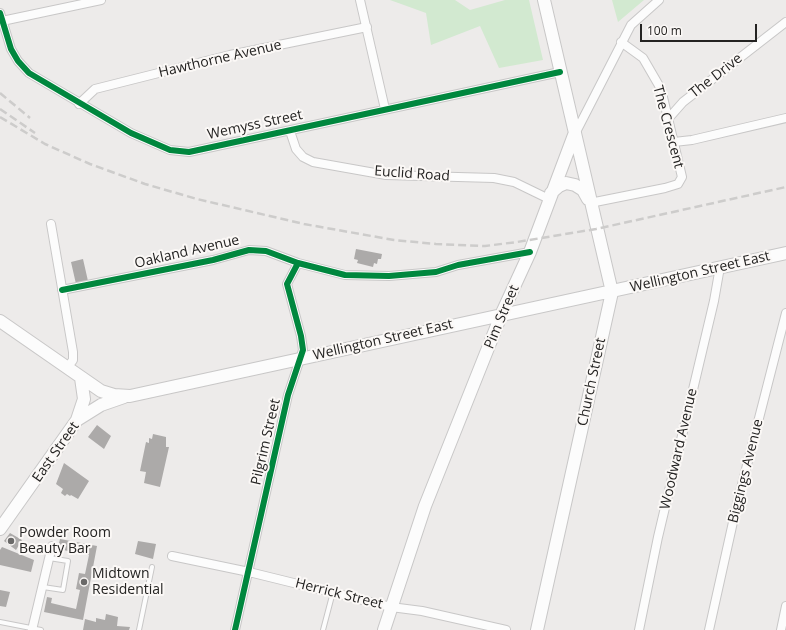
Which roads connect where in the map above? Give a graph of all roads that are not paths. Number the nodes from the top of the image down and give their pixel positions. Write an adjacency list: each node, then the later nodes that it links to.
1 (101, 0): 5 (street)
2 (360, 0): 7 (street)
3 (544, 0): 9 (main road)
4 (658, 0): 8 (street)
5 (1, 17): 10 (street, Wemyss Street)
6 (786, 22): 13 (street, The Drive)
7 (367, 27): 10 (street, Hawthorne Avenue); 11 (street)
8 (621, 42): 13 (street, The Crescent); 15 (street)
9 (560, 72): 11 (street, Wemyss Street); 15 (main road)
10 (79, 104): 14 (street, Wemyss Street)
11 (386, 109): 14 (street, Wemyss Street)
12 (786, 118): 16 (street)
13 (668, 119): 16 (street, The Crescent)
14 (290, 131): 17 (street, Euclid Road)
15 (574, 135): 17 (main road, Pim Street); 18 (main road, Church Street)
16 (674, 142): 18 (street, The Crescent)
17 (550, 196): 18 (main road); 20 (main road, Pim Street)
18 (590, 203): 25 (main road, Church Street)
19 (51, 224): 24 (street)
20 (530, 252): 22 (street, Oakland Avenue); 26 (main road, Pim Street)
21 (786, 253): 23 (main road, Wellington Street East)
22 (298, 263): 24 (street, Oakland Avenue); 29 (street, Pilgrim Street)
23 (720, 267): 25 (main road, Wellington Street East); 55 (street, Woodward Avenue)
24 (62, 290): 30 (street)
25 (612, 292): 26 (main road, Wellington Street East); 54 (main road, Church Street)
26 (502, 313): 29 (main road, Wellington Street East); 45 (main road, Pim Street)
27 (786, 313): 56 (street, Biggings Avenue)
28 (0, 321): 30 (main road, Wellington Street East)
29 (299, 359): 32 (main road, Wellington Street East); 41 (street, Pilgrim Street)
30 (67, 368): 31 (main road, Wellington Street East)
31 (81, 378): 32 (main road, Wellington Street East); 33 (main road)
32 (130, 396): 33 (main road, East Street)
33 (77, 420): 34 (main road, East Street)
34 (22, 501): 35 (main road); 36 (main road, East Street)
35 (0, 513)
36 (0, 529)
37 (52, 546): 39 (street)
38 (172, 556): 41 (street, Herrick Street)
39 (49, 558): 42 (street); 42 (lane)
40 (152, 567): 49 (lane)
41 (249, 572): 43 (street, Herrick Street); 50 (street, Pilgrim Street)
42 (42, 586): 48 (street)
43 (332, 592): 45 (street, Herrick Street); 51 (lane)
44 (786, 606): 57 (street)
45 (391, 607): 47 (street, Herrick Street); 52 (main road, Pim Street)
46 (0, 622): 48 (lane)
47 (476, 627): 53 (street, Herrick Street)
48 (35, 629)
49 (139, 630)
50 (235, 630)
51 (323, 630)
52 (384, 630)
53 (506, 630)
54 (537, 630)
55 (638, 630)
56 (709, 630)
57 (781, 630)

